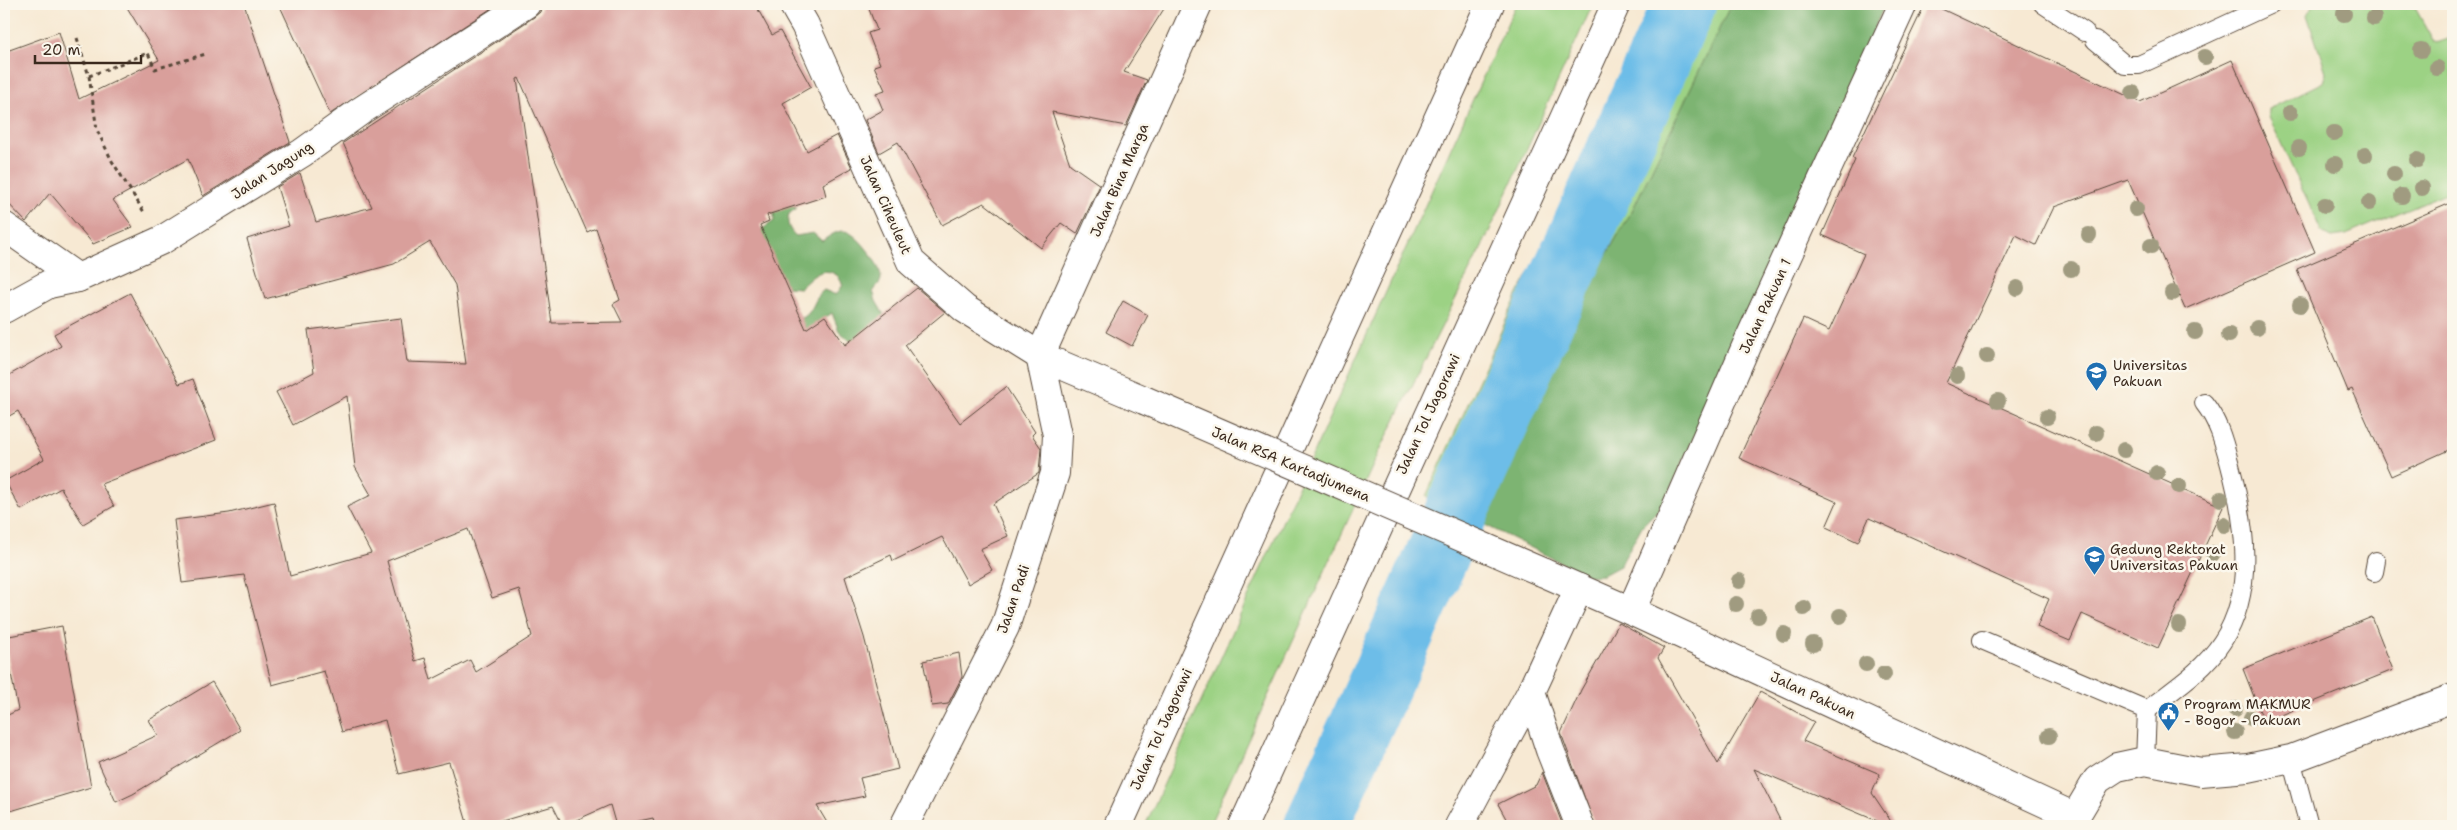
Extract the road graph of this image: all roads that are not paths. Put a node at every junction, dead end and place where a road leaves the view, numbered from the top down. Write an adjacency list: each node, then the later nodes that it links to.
1 (526, 4): 10 (main road, Jalan Jagung)
2 (793, 4): 12 (main road, Jalan Ciheuleut)
3 (1198, 4): 12 (main road, Jalan Bina Marga)
4 (1490, 4): 25 (main road, Jalan Tol Jagorawi)
5 (1616, 4): 26 (main road, Jalan Tol Jagorawi)
6 (1903, 4): 16 (main road, Jalan Pakuan 1)
7 (2042, 4): 8 (lane)
8 (2271, 4)
9 (4, 226): 10 (main road)
10 (78, 278): 11 (main road, Jalan Jagung)
11 (4, 309)
12 (1040, 356): 14 (main road, Jalan RSA Kartadjumena, bridge); 24 (main road, Jalan Padi)
13 (2204, 403): 20 (lane)
14 (1542, 572): 15 (main road, Jalan Pakuan)
15 (1579, 588): 16 (main road, Jalan Pakuan); 18 (main road)
16 (1632, 611): 23 (main road, Jalan Pakuan)
17 (1982, 640): 20 (lane)
18 (1532, 692): 27 (main road); 28 (main road)
19 (2453, 698): 21 (main road)
20 (2147, 710): 22 (lane)
21 (2291, 759): 22 (main road); 29 (lane)
22 (2145, 761): 23 (main road)
23 (2073, 822)
24 (904, 826)
25 (1118, 826)
26 (1243, 826)
27 (1458, 826)
28 (1580, 826)
29 (2310, 826)

